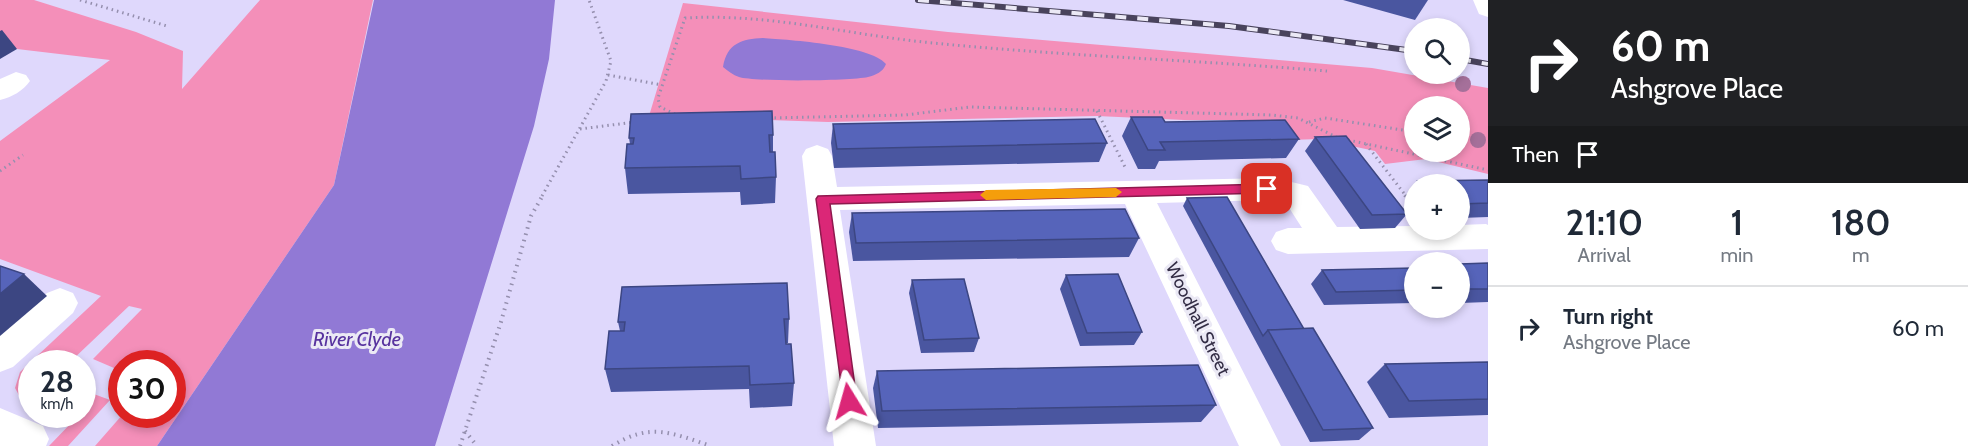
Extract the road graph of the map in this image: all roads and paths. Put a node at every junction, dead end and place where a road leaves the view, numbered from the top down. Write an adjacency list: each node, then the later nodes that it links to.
1 (80, 0): 5 (path)
2 (589, 0): 7 (path)
3 (1485, 0): 4 (street)
4 (1488, 9)
5 (167, 26)
6 (1327, 71): 8 (path)
7 (608, 75): 8 (path); 14 (path)
8 (662, 85): 10 (path)
9 (1097, 111): 11 (path); 13 (path); 21 (path)
10 (669, 117)
11 (761, 118)
12 (636, 121): 14 (path)
13 (1309, 122): 15 (path); 16 (path)
14 (579, 130): 29 (path)
15 (1404, 130)
16 (1366, 144): 19 (path); 22 (path)
17 (23, 155): 20 (path)
18 (817, 156): 23 (street)
19 (1488, 170)
20 (0, 171)
21 (1135, 192): 23 (street); 26 (street); 35 (street, Woodhall Street)
22 (1404, 194)
23 (822, 199): 34 (street)
24 (1486, 237): 26 (street)
25 (1288, 240): 26 (street)
26 (1328, 240)
27 (60, 303): 28 (street)
28 (0, 356)
29 (465, 430): 30 (path); 31 (path)
30 (460, 446)
31 (477, 446)
32 (612, 446): 33 (path)
33 (711, 446)
34 (855, 446)
35 (1260, 446)

